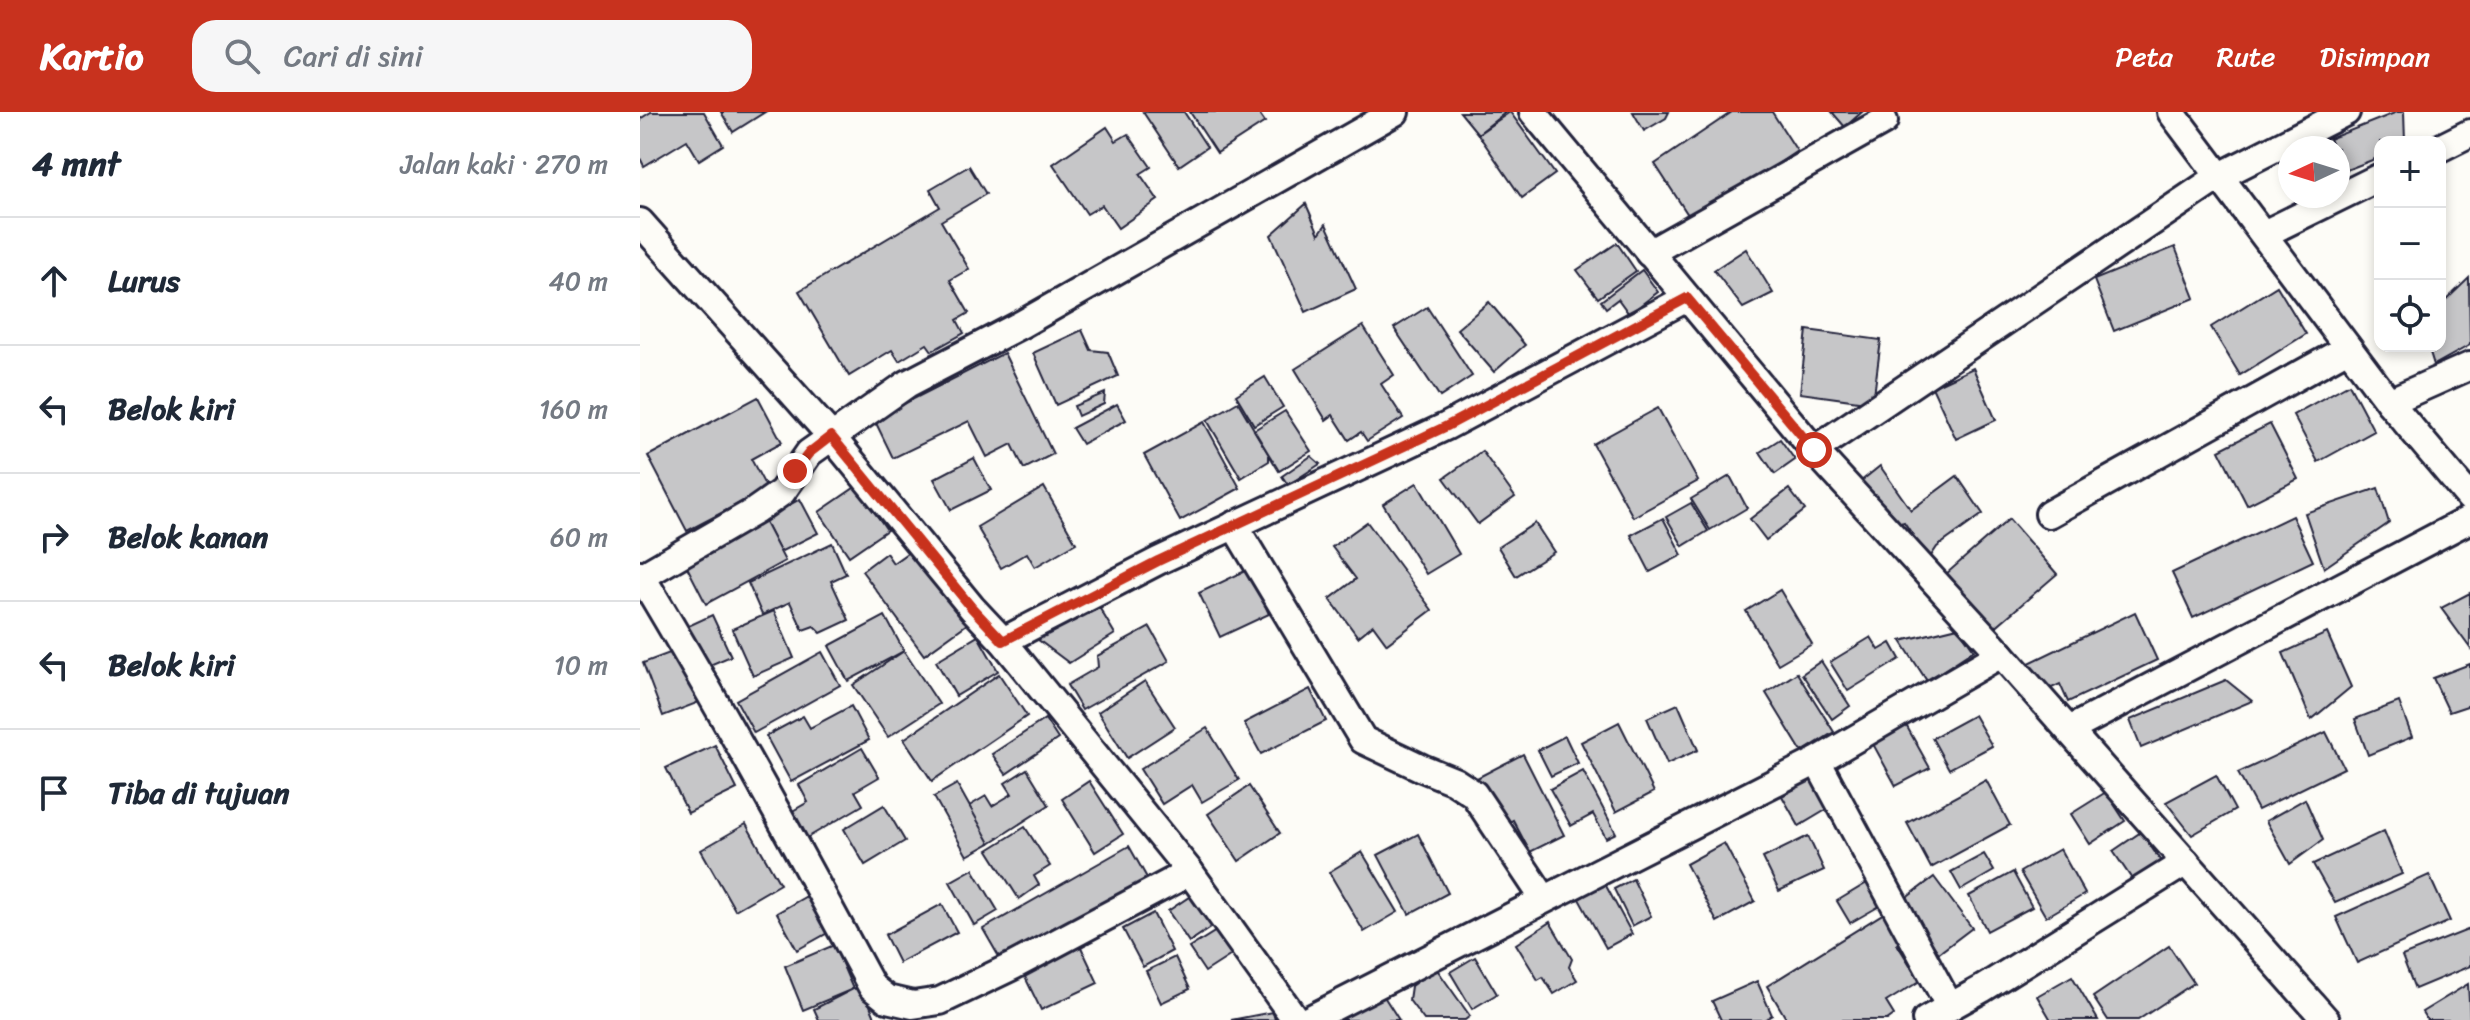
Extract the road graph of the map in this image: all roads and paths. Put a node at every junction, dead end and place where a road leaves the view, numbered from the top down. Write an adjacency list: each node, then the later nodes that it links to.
1 (1395, 112): 17 (street)
2 (2171, 112): 8 (street)
3 (2346, 112): 8 (street)
4 (1537, 113): 12 (street)
5 (1884, 121): 12 (street)
6 (2470, 133): 7 (street)
7 (2446, 145)
8 (2220, 176): 11 (street); 18 (street)
9 (2374, 180): 11 (street)
10 (640, 222): 17 (street)
11 (2264, 234): 14 (street)
12 (1649, 253): 13 (street)
13 (1687, 298): 18 (street); 22 (street)
14 (2348, 348): 16 (street); 20 (street)
15 (2470, 366): 16 (street)
16 (2389, 402): 19 (street)
17 (831, 436): 23 (street); 24 (street)
18 (1814, 450): 25 (street)
19 (2470, 498)
20 (2049, 514)
21 (2470, 519): 26 (street)
22 (1234, 525): 24 (street); 30 (street)
23 (641, 576): 29 (street)
24 (1003, 641): 29 (street)
25 (2001, 654): 26 (street); 27 (street)
26 (2069, 730): 28 (street)
27 (1817, 761): 30 (street); 31 (street)
28 (2186, 862): 31 (street); 35 (street)
29 (1190, 872): 32 (street)
30 (1544, 899): 33 (street)
31 (1950, 1007): 34 (street)
32 (1296, 1020)
33 (1308, 1020)
34 (1926, 1020)
35 (2326, 1020)

